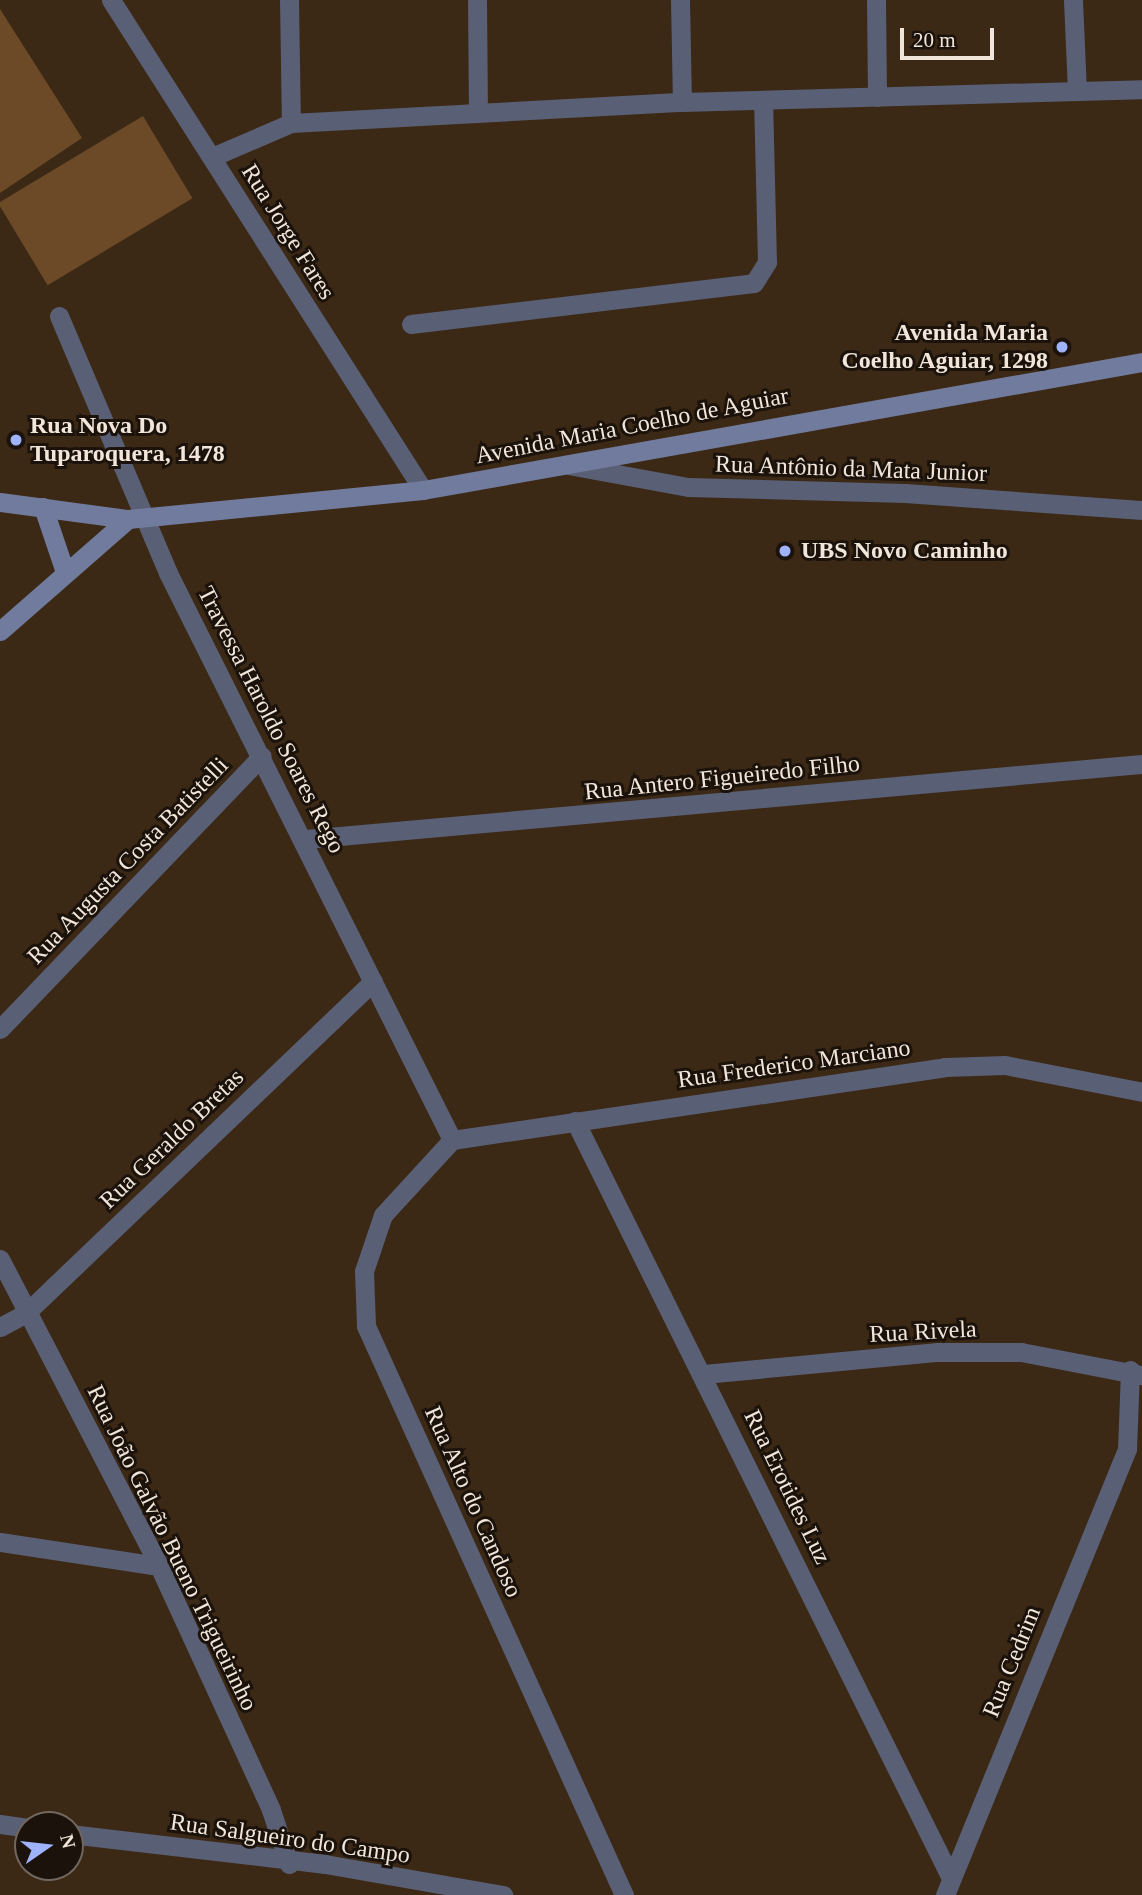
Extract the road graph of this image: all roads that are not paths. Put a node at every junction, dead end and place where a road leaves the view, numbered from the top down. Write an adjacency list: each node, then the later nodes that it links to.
1 (111, 0): 14 (street, Rua Jorge Fares)
2 (289, 0): 13 (street)
3 (477, 0): 12 (street)
4 (680, 0): 11 (street)
5 (876, 0): 9 (street)
6 (1073, 0): 8 (street)
7 (1142, 89): 8 (street)
8 (1077, 91): 9 (street)
9 (877, 97): 10 (street)
10 (763, 100): 11 (street); 16 (street)
11 (682, 102): 12 (street)
12 (478, 111): 13 (street)
13 (291, 123): 14 (street)
14 (212, 158): 19 (street, Rua Jorge Fares)
15 (59, 316): 24 (street, Travessa Haroldo Soares Rego)
16 (411, 324)
17 (1142, 362): 18 (main road, Avenida Maria Coelho de Aguiar)
18 (560, 464): 19 (main road, Avenida Maria Coelho de Aguiar); 22 (street, Rua Antônio da Mata Junior)
19 (423, 490): 24 (main road, Avenida Maria Coelho de Aguiar)
20 (0, 502): 21 (main road, Avenida Maria Coelho de Aguiar)
21 (43, 507): 23 (main road, Avenida Maria Coelho de Aguiar); 25 (main road)
22 (1142, 509)
23 (128, 519): 24 (main road, Avenida Maria Coelho de Aguiar); 25 (main road)
24 (148, 519): 27 (street, Travessa Haroldo Soares Rego)
25 (65, 572): 26 (main road)
26 (0, 631)
27 (262, 756): 29 (street, Travessa Haroldo Soares Rego); 31 (street, Rua Augusta Costa Batistelli)
28 (1142, 764): 29 (street, Rua Antero Figueiredo Filho)
29 (306, 839): 30 (street, Travessa Haroldo Soares Rego)
30 (373, 981): 34 (street, Travessa Haroldo Soares Rego); 36 (street, Rua Geraldo Bretas)
31 (0, 1029)
32 (1142, 1091): 33 (street, Rua Frederico Marciano)
33 (575, 1121): 34 (street, Rua Frederico Marciano); 39 (street, Rua Erotides Luz)
34 (452, 1140): 47 (street, Rua Alto do Candoso)
35 (0, 1259): 36 (street, Rua João Galvão Bueno Trigueirinho)
36 (26, 1313): 37 (street, Rua Geraldo Bretas); 42 (street, Rua João Galvão Bueno Trigueirinho)
37 (0, 1327)
38 (1136, 1373): 39 (street, Rua Rivela); 40 (street, Rua Cedrim)
39 (704, 1374): 45 (street, Rua Erotides Luz)
40 (1134, 1445): 45 (street, Rua Cedrim)
41 (0, 1542): 42 (street)
42 (159, 1566): 44 (street, Rua João Galvão Bueno Trigueirinho)
43 (84, 1836): 44 (street, Rua Salgueiro do Campo)
44 (289, 1864): 46 (street, Rua Salgueiro do Campo)
45 (950, 1876): 48 (street, Rua Cedrim)
46 (503, 1895)
47 (624, 1895)
48 (945, 1895)

